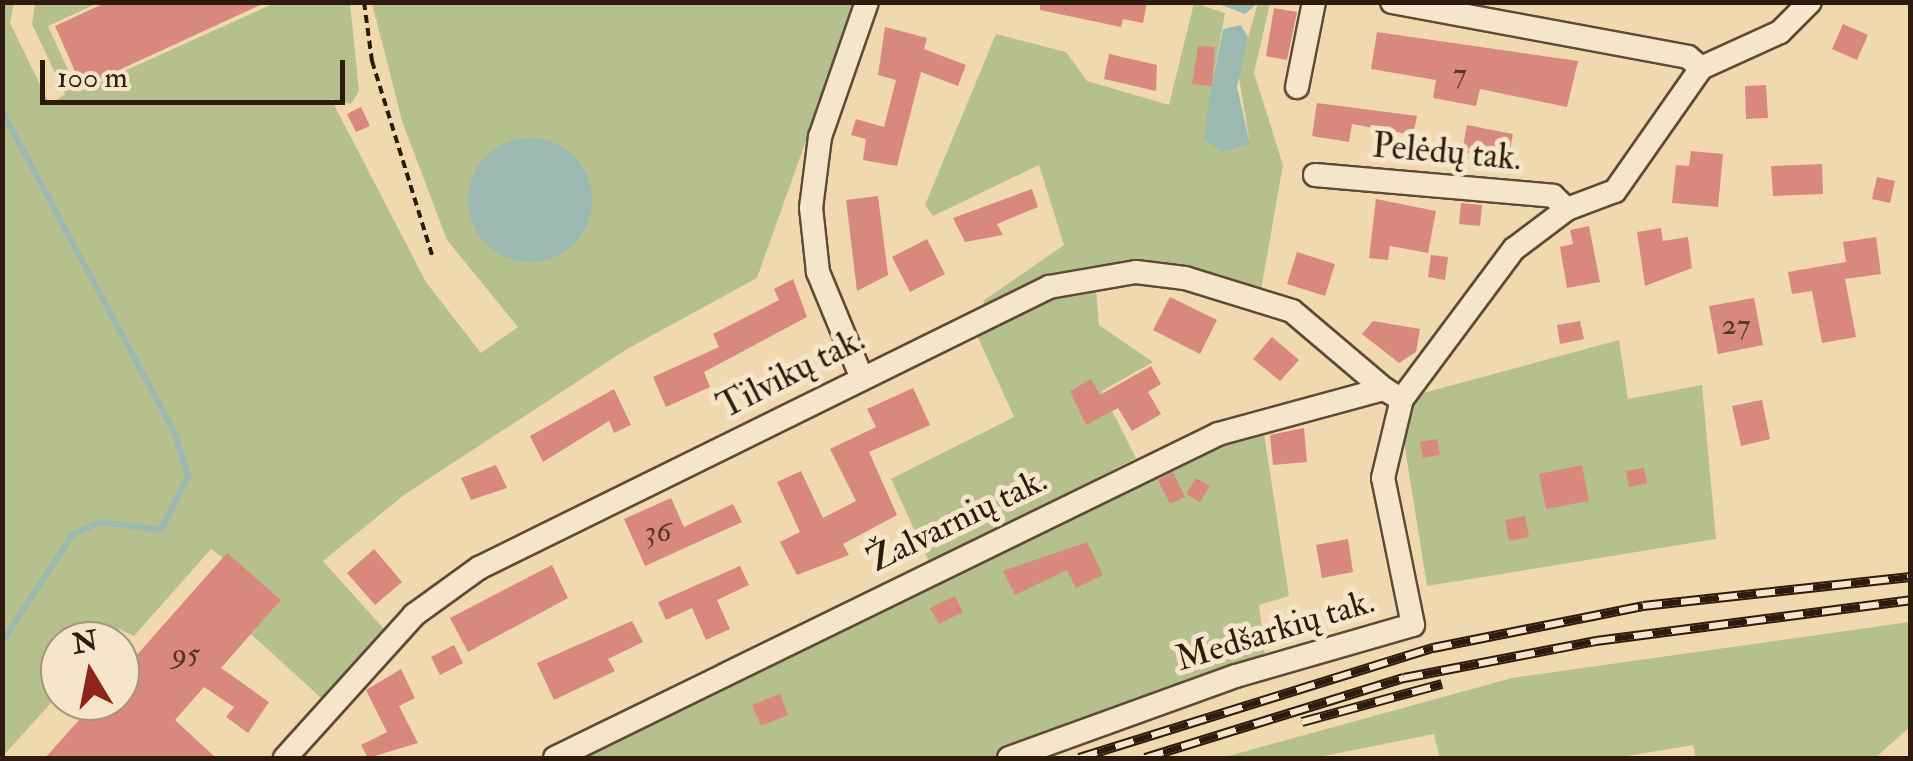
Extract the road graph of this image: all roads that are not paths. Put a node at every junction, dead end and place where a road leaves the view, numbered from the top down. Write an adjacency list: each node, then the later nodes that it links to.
1 (867, 2): 9 (street)
2 (1314, 2): 6 (street)
3 (1392, 2): 5 (street)
4 (1810, 2): 5 (street)
5 (1701, 68): 8 (street, Medšarkių tak.)
6 (1297, 87)
7 (1316, 175): 8 (street, Pelėdų tak.)
8 (1567, 209): 10 (street, Medšarkių tak.)
9 (861, 376): 10 (street, Tilvikų tak.); 11 (street, Tilvikų tak.)
10 (1393, 394): 12 (street, Žalvarnių tak.); 13 (street, Medšarkių tak.)
11 (288, 757)
12 (555, 758)
13 (1009, 758)

